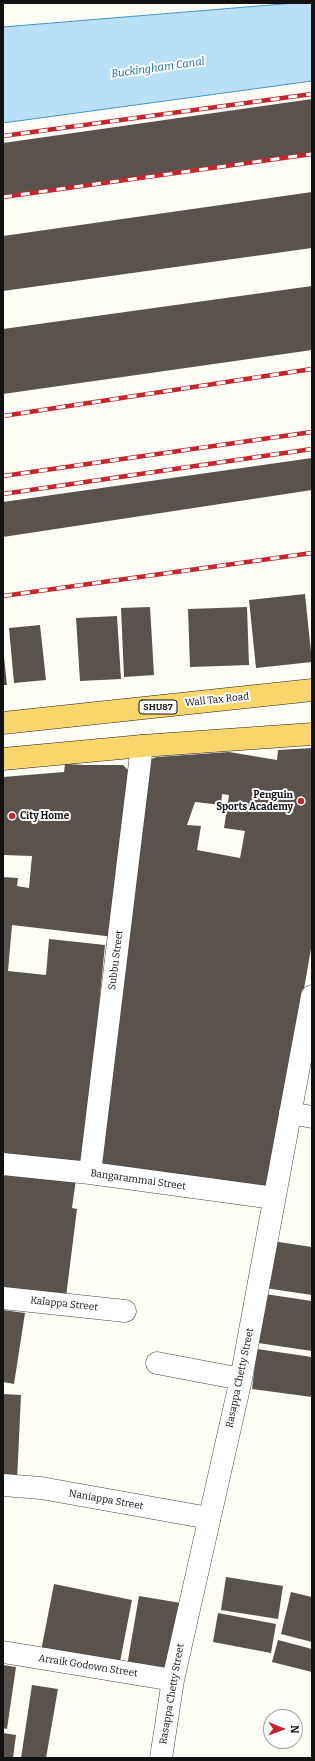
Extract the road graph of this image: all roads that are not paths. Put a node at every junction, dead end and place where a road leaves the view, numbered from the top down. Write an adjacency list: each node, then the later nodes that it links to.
1 (312, 690): 2 (main road, Wall Tax Road / SHU87)
2 (3, 723)
3 (312, 734): 4 (main road)
4 (142, 746): 5 (main road); 10 (street, Subbu Street)
5 (3, 759)
6 (312, 996): 7 (street, Rasappa Chetty Street)
7 (290, 1113): 8 (street); 11 (street, Rasappa Chetty Street)
8 (312, 1116)
9 (3, 1164): 10 (street, Bangarammai Street)
10 (90, 1173): 11 (street, Bangarammai Street)
11 (274, 1198): 15 (street, Rasappa Chetty Street)
12 (3, 1298): 13 (street, Kalappa Street)
13 (125, 1311)
14 (157, 1363): 15 (street)
15 (241, 1379): 17 (street, Rasappa Chetty Street)
16 (3, 1485): 17 (street, Naniappa Street)
17 (209, 1518): 19 (street, Rasappa Chetty Street)
18 (3, 1652): 19 (street, Arraik Godown Street)
19 (173, 1680): 20 (street, Rasappa Chetty Street)
20 (161, 1758)

